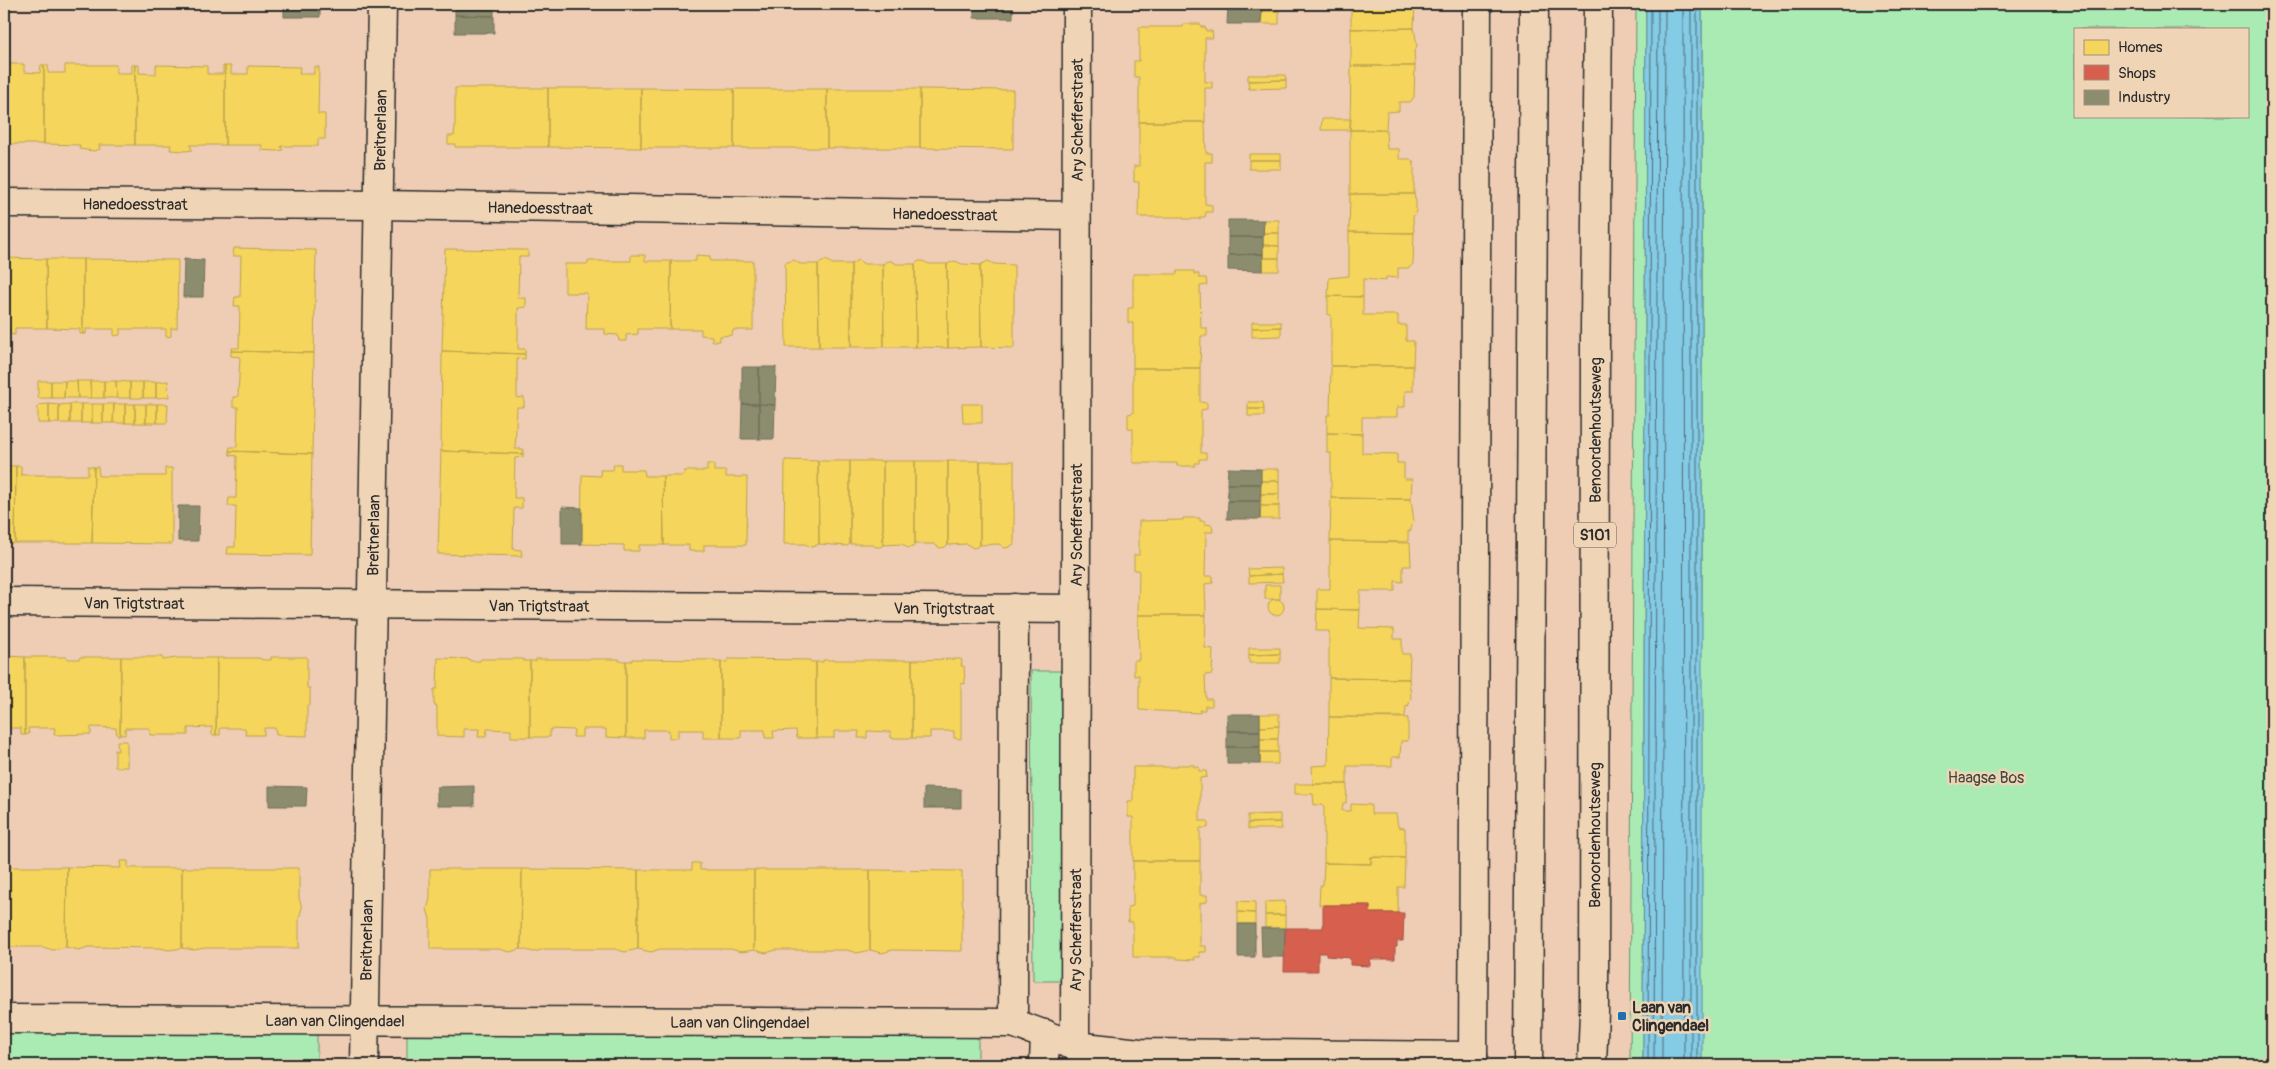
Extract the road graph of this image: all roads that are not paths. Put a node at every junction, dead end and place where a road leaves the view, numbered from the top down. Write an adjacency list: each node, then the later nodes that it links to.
1 (382, 4): 7 (street, Breitnerlaan)
2 (1077, 4): 8 (street, Ary Schefferstraat)
3 (1478, 4): 18 (street)
4 (1534, 4): 21 (street)
5 (1598, 4): 22 (street, Benoordenhoutseweg / S101)
6 (4, 203): 7 (street, Hanedoesstraat)
7 (379, 205): 8 (street, Hanedoesstraat); 10 (street, Breitnerlaan)
8 (1076, 216): 12 (street, Ary Schefferstraat)
9 (4, 602): 10 (street, Van Trigtstraat)
10 (372, 603): 11 (street, Van Trigtstraat); 14 (street, Breitnerlaan)
11 (1014, 608): 12 (street, Van Trigtstraat); 15 (street)
12 (1075, 609): 17 (street, Ary Schefferstraat)
13 (4, 1019): 14 (street, Laan van Clingendael)
14 (365, 1020): 15 (street, Laan van Clingendael); 19 (street, Breitnerlaan)
15 (1013, 1023): 16 (street, Laan van Clingendael)
16 (1045, 1034): 17 (street, Laan van Clingendael); 20 (street)
17 (1075, 1046): 18 (street, Laan van Clingendael)
18 (1473, 1060)
19 (364, 1065)
20 (1044, 1065)
21 (1528, 1065)
22 (1592, 1065)

